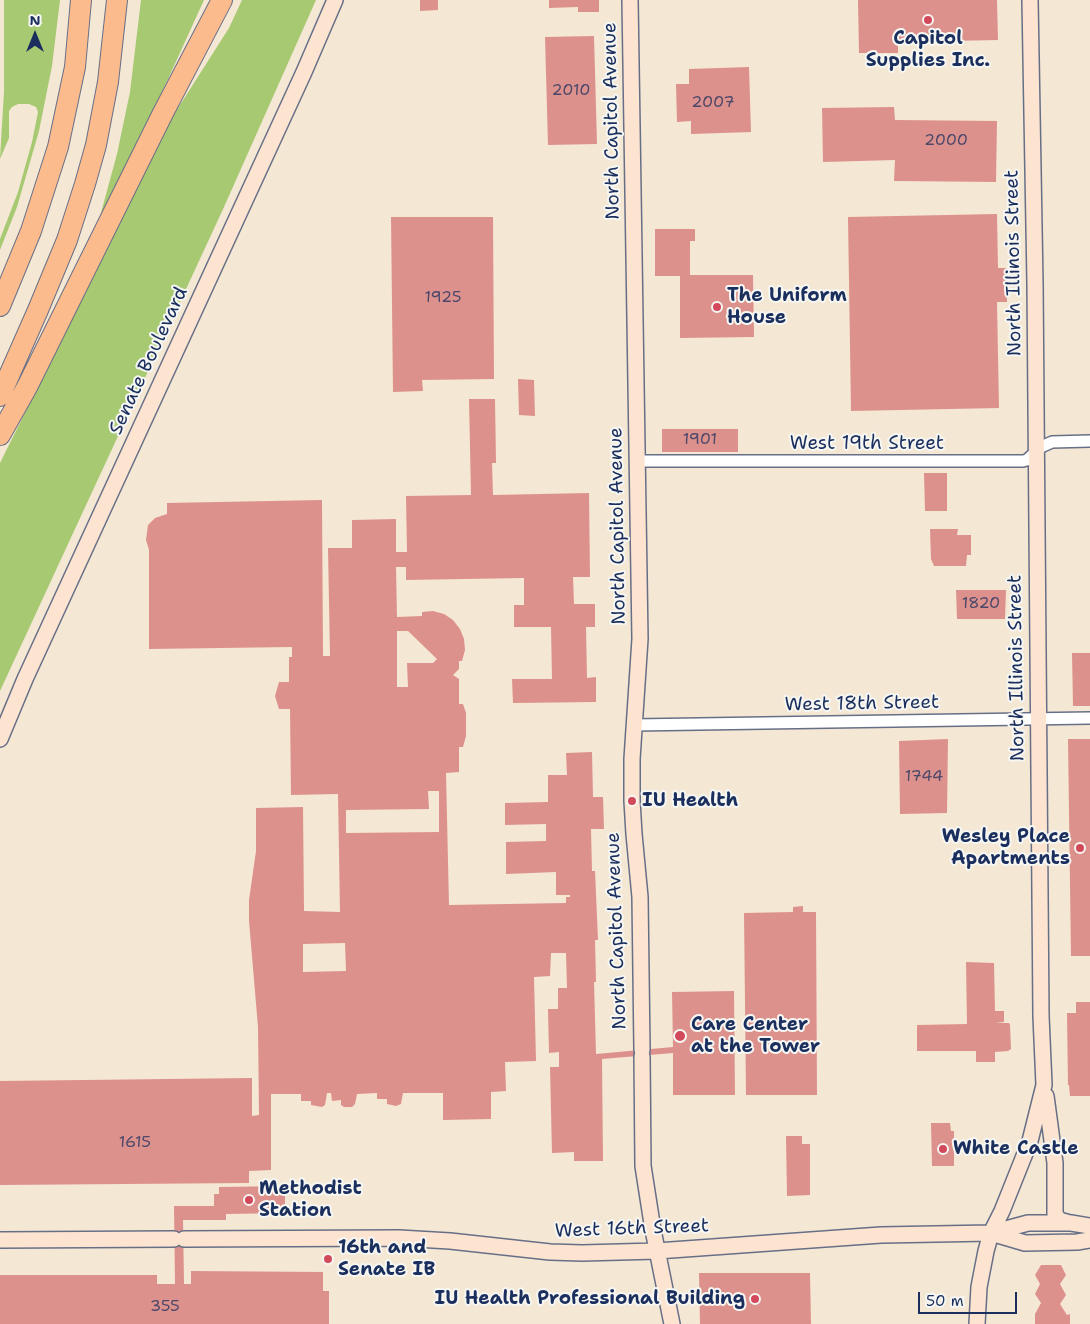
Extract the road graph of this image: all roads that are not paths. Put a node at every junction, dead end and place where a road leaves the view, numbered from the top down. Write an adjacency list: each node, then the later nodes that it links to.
1 (82, 0): 7 (highway)
2 (117, 0): 8 (highway)
3 (222, 0): 9 (highway)
4 (335, 0): 16 (main road, Senate Boulevard)
5 (630, 0): 12 (main road, North Capitol Avenue)
6 (1030, 0): 11 (main road, North Illinois Street)
7 (0, 306)
8 (0, 396)
9 (0, 434)
10 (1090, 441): 11 (street, West 19th Street)
11 (1036, 452): 12 (street, West 19th Street); 14 (main road, North Illinois Street)
12 (637, 461): 15 (main road, North Capitol Avenue)
13 (1090, 718): 14 (street, West 18th Street)
14 (1038, 719): 15 (street, West 18th Street); 17 (main road, North Illinois Street)
15 (634, 725): 23 (main road, North Capitol Avenue)
16 (0, 739)
17 (1044, 1084): 18 (main road); 20 (main road, North Illinois Street)
18 (1071, 1223): 19 (main road, West 16th Street); 20 (main road, West 16th Street)
19 (1090, 1226)
20 (991, 1233): 22 (main road, West 16th Street); 23 (main road, West 16th Street); 25 (main road, North Illinois Street)
21 (0, 1240): 23 (main road, West 16th Street)
22 (1090, 1240)
23 (657, 1251): 24 (main road, North Capitol Avenue)
24 (672, 1324)
25 (977, 1324)

